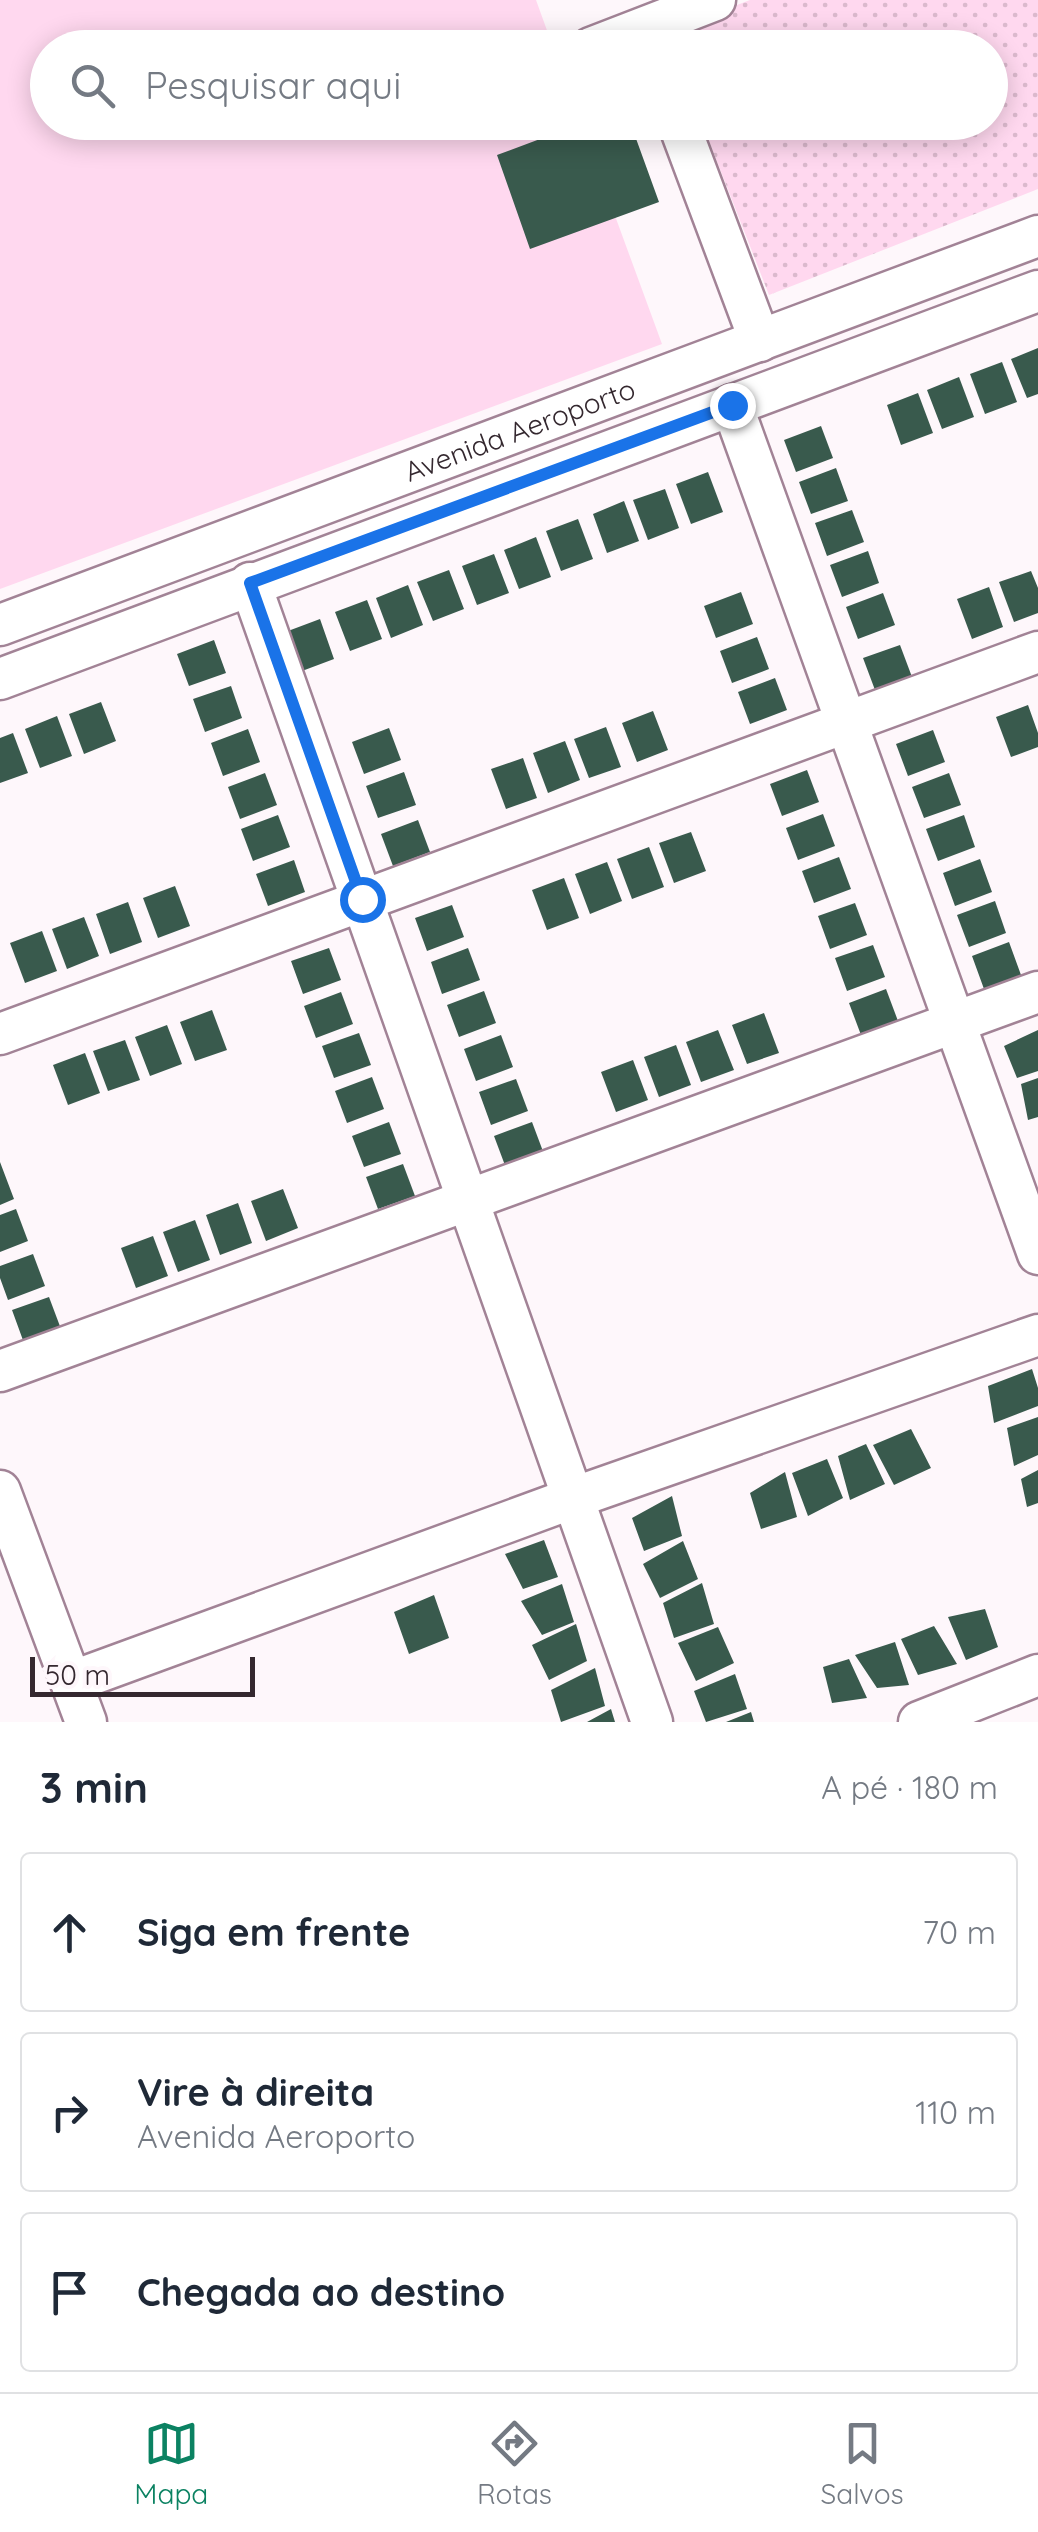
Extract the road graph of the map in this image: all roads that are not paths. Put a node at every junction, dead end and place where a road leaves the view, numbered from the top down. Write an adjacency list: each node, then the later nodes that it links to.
1 (715, 0): 2 (street)
2 (661, 30)
3 (685, 140): 6 (street)
4 (1038, 236): 6 (street, Avenida Aeroporto)
5 (1038, 291): 7 (street, Avenida Aeroporto)
6 (760, 341): 9 (street, Avenida Aeroporto)
7 (732, 405): 8 (street, Avenida Aeroporto); 12 (street)
8 (250, 583): 11 (street, Avenida Aeroporto); 13 (street)
9 (0, 626)
10 (1038, 652): 12 (street)
11 (0, 680)
12 (846, 723): 13 (street); 15 (street)
13 (362, 899): 16 (street); 17 (street)
14 (1038, 992): 15 (street)
15 (954, 1021): 17 (street); 18 (street)
16 (0, 1034)
17 (468, 1201): 20 (street); 22 (street)
18 (1038, 1254)
19 (1038, 1335): 22 (street)
20 (0, 1372)
21 (0, 1492): 24 (street)
22 (573, 1498): 24 (street); 26 (street)
23 (1038, 1675): 27 (street)
24 (71, 1682): 25 (street)
25 (86, 1722)
26 (652, 1722)
27 (919, 1722)

